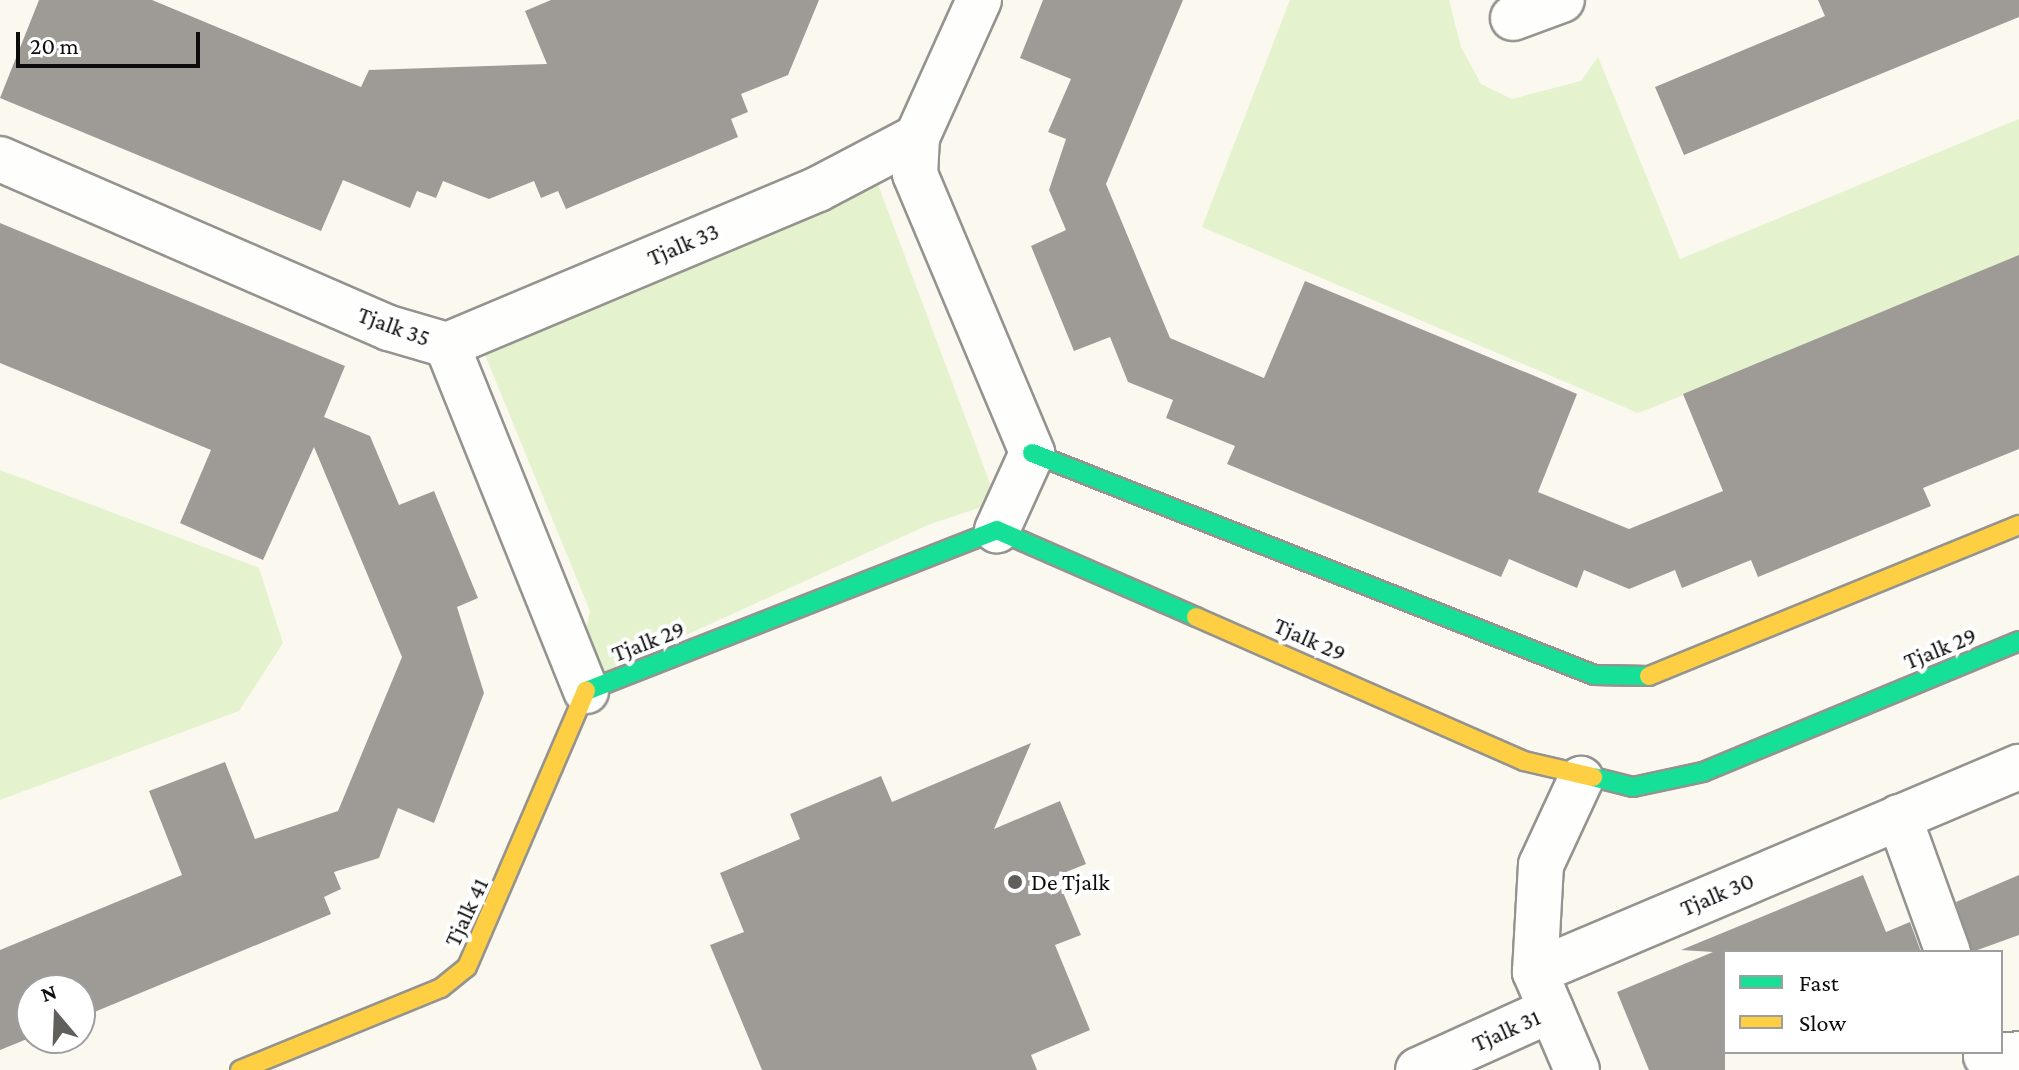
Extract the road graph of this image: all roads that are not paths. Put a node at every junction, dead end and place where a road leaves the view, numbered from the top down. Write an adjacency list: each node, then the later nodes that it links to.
1 (979, 0): 4 (street)
2 (1562, 0): 3 (street)
3 (1513, 18)
4 (917, 137): 6 (street, Tjalk 33); 7 (street)
5 (0, 159): 6 (street, Tjalk 35)
6 (447, 345): 11 (street, Tjalk 35)
7 (1032, 453): 8 (street); 9 (street)
8 (2019, 525)
9 (997, 530): 11 (street, Tjalk 29); 13 (street, Tjalk 29)
10 (2019, 641): 13 (street, Tjalk 29)
11 (586, 691): 17 (street, Tjalk 41)
12 (2019, 767): 14 (street, Tjalk 30)
13 (1581, 779): 16 (street)
14 (1899, 817): 15 (street); 16 (street, Tjalk 30)
15 (1947, 950)
16 (1543, 991): 18 (street, Tjalk 31); 19 (street)
17 (248, 1069)
18 (1418, 1070)
19 (1577, 1070)

